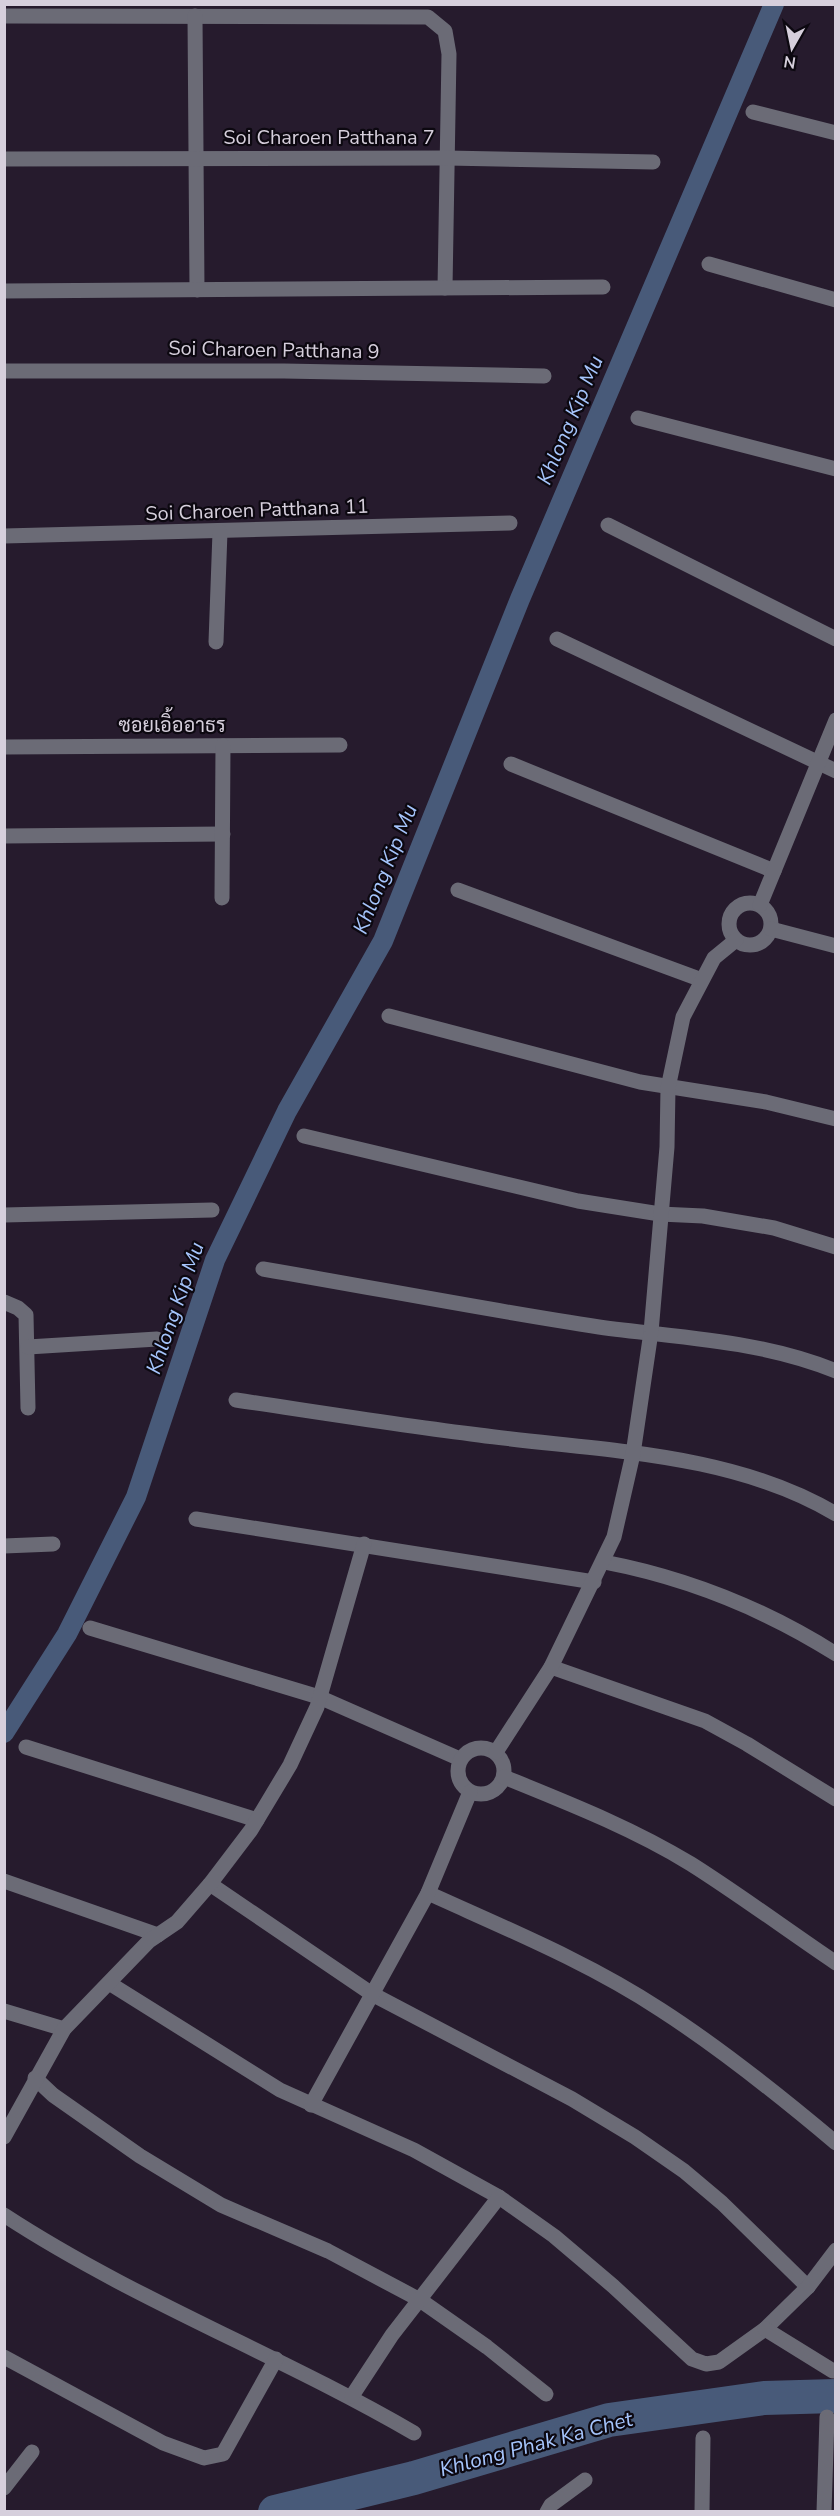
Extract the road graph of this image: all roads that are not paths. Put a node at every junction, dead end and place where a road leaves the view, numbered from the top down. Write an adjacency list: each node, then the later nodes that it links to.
1 (4, 16): 2 (street)
2 (195, 16): 5 (street); 7 (street)
3 (753, 112): 4 (street)
4 (836, 133)
5 (447, 158): 7 (street, Soi Charoen Patthana 7); 8 (street, Soi Charoen Patthana 7); 11 (street)
6 (4, 159): 7 (street, Soi Charoen Patthana 7)
7 (196, 159): 12 (street)
8 (653, 162)
9 (709, 264): 14 (street)
10 (603, 287): 11 (street)
11 (445, 288): 12 (street)
12 (197, 290): 13 (street)
13 (4, 291)
14 (836, 300)
15 (4, 371): 16 (street, Soi Charoen Patthana 9)
16 (544, 376)
17 (639, 418): 18 (street)
18 (836, 470)
19 (510, 523): 21 (street, Soi Charoen Patthana 11)
20 (608, 525): 24 (street)
21 (220, 532): 22 (street, Soi Charoen Patthana 11); 25 (street)
22 (4, 536)
23 (557, 639): 30 (street)
24 (836, 639)
25 (216, 642)
26 (836, 720): 30 (street)
27 (340, 745): 28 (street, ซอยเอิ้ออาธร)
28 (223, 746): 29 (street, ซอยเอิ้ออาธร); 33 (street)
29 (4, 747)
30 (819, 762): 32 (street); 35 (street)
31 (511, 764): 35 (street)
32 (836, 771)
33 (223, 834): 34 (street); 37 (street)
34 (4, 836)
35 (774, 871): 38 (street)
36 (458, 890): 42 (street)
37 (222, 898)
38 (760, 905): 39 (street); 40 (street)
39 (771, 929): 40 (street); 41 (street)
40 (736, 940): 42 (street)
41 (836, 946)
42 (702, 980): 44 (street)
43 (389, 1016): 44 (street)
44 (668, 1088): 45 (street); 48 (street)
45 (836, 1119)
46 (304, 1136): 48 (street)
47 (212, 1210): 49 (street)
48 (660, 1214): 50 (street); 53 (street)
49 (4, 1215)
50 (836, 1247)
51 (263, 1269): 53 (street)
52 (4, 1302): 55 (street)
53 (651, 1332): 56 (street); 59 (street)
54 (157, 1339): 55 (street)
55 (28, 1347): 58 (street)
56 (836, 1371)
57 (236, 1400): 59 (street)
58 (28, 1408)
59 (633, 1454): 60 (street); 65 (street)
60 (836, 1514)
61 (196, 1519): 63 (street)
62 (53, 1544): 64 (street)
63 (364, 1544): 66 (street); 70 (street)
64 (4, 1546)
65 (604, 1562): 66 (street); 68 (street)
66 (594, 1582): 69 (street)
67 (90, 1628): 70 (street)
68 (836, 1654)
69 (551, 1667): 72 (street); 76 (street)
70 (319, 1697): 73 (street); 77 (street)
71 (26, 1747): 77 (street)
72 (496, 1752): 73 (street); 74 (street)
73 (460, 1759): 75 (street)
74 (504, 1778): 75 (street); 82 (street)
75 (470, 1792): 80 (street)
76 (836, 1799)
77 (257, 1820): 79 (street)
78 (4, 1881): 81 (street)
79 (210, 1884): 81 (street); 84 (street)
80 (428, 1893): 84 (street); 90 (street)
81 (158, 1935): 83 (street)
82 (836, 1963)
83 (109, 1983): 86 (street); 88 (street)
84 (372, 1995): 88 (street); 94 (street)
85 (4, 2011): 86 (street)
86 (64, 2029): 87 (street)
87 (35, 2078): 89 (street); 95 (street)
88 (311, 2105): 91 (street)
89 (4, 2137)
90 (836, 2143)
91 (499, 2197): 95 (street); 96 (street)
92 (4, 2216): 98 (street)
93 (836, 2250): 94 (street)
94 (808, 2287): 96 (street)
95 (420, 2301): 100 (street); 101 (street)
96 (765, 2329): 99 (street)
97 (4, 2357): 98 (street)
98 (276, 2359): 101 (street)
99 (833, 2371)
100 (546, 2394)
101 (352, 2396): 103 (street)
102 (827, 2417): 108 (street)
103 (414, 2433)
104 (703, 2438): 110 (street)
105 (32, 2452): 107 (street)
106 (585, 2480): 109 (street)
107 (4, 2488)
108 (828, 2501)
109 (547, 2511)
110 (702, 2511)

